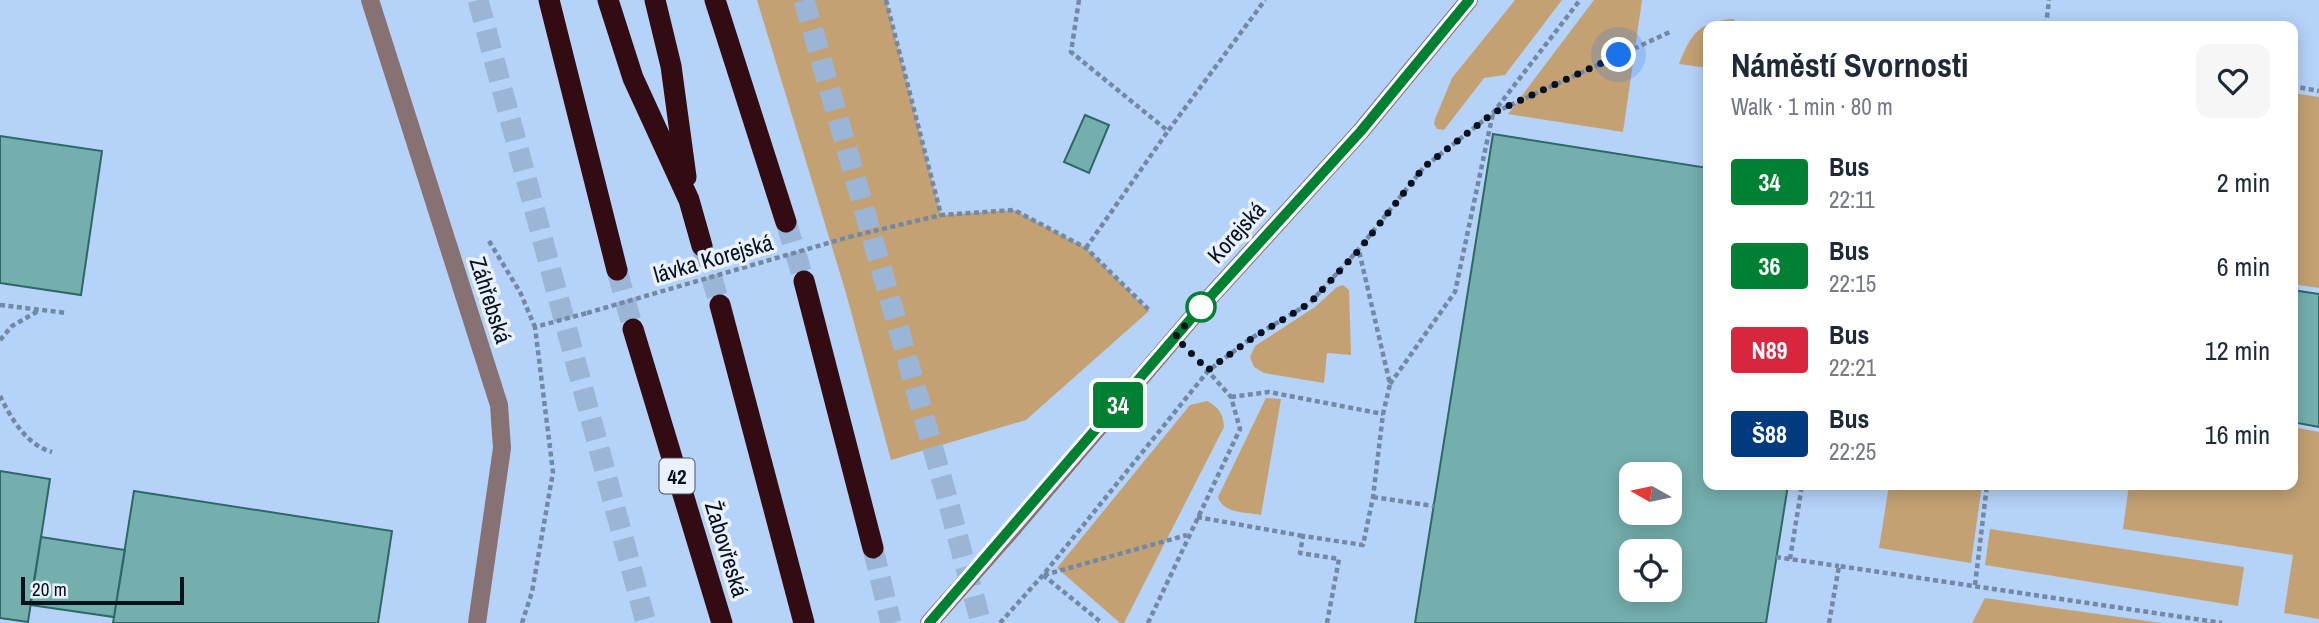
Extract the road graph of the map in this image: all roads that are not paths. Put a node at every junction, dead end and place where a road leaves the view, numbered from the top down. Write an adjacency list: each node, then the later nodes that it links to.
1 (370, 0): 15 (street, Záhřebská)
2 (549, 0): 10 (highway)
3 (608, 0): 7 (highway)
4 (655, 0): 7 (highway)
5 (715, 0): 8 (highway)
6 (1469, 0): 18 (street, Korejská, bridge)
7 (689, 200): 9 (highway)
8 (786, 222)
9 (702, 246)
10 (617, 270)
11 (804, 281): 14 (highway)
12 (720, 305): 17 (highway)
13 (633, 330): 16 (highway, Žabovřeská / 42)
14 (873, 548)
15 (477, 623)
16 (722, 623)
17 (804, 623)
18 (929, 623)

